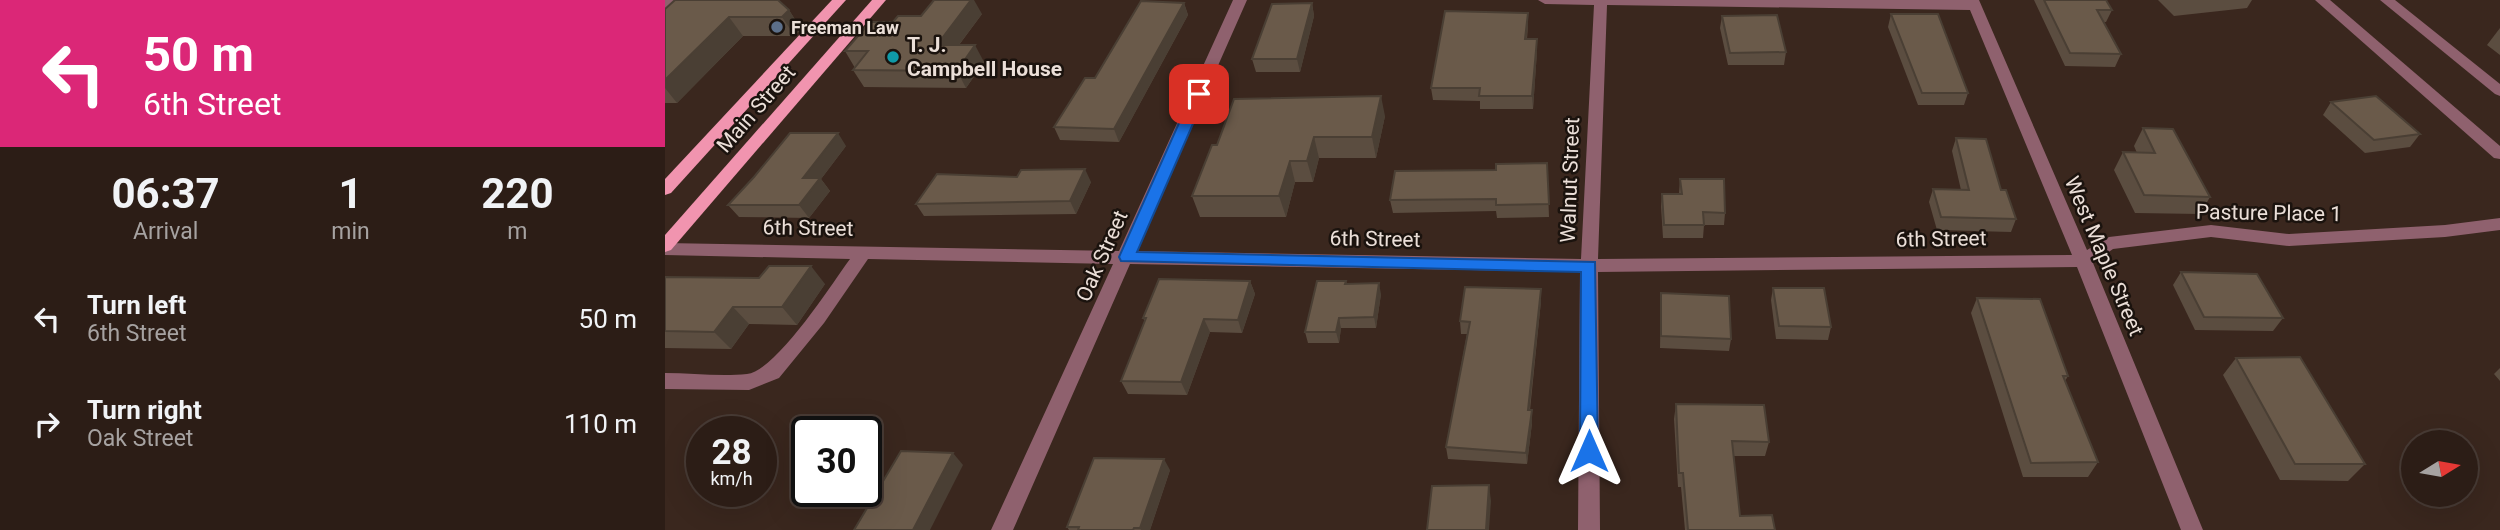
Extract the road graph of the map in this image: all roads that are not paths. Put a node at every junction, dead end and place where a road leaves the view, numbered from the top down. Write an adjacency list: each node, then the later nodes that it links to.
1 (670, 0): 10 (street)
2 (839, 0): 13 (main road, Main Street)
3 (879, 0): 15 (main road, Main Street)
4 (1240, 0): 17 (street, Oak Street)
5 (1545, 0): 6 (street)
6 (1601, 0): 9 (street); 19 (street, Walnut Street)
7 (2322, 0): 12 (street)
8 (2386, 0): 11 (street)
9 (1973, 3): 18 (street, West Maple Street)
10 (665, 5)
11 (2500, 91)
12 (2500, 153)
13 (665, 189)
14 (2500, 223): 18 (street, Pasture Place 1)
15 (665, 247): 16 (street, 6th Street)
16 (864, 252): 17 (street, 6th Street); 20 (street)
17 (1127, 257): 19 (street, 6th Street); 21 (street, Oak Street)
18 (2083, 261): 19 (street, 6th Street); 23 (street, West Maple Street)
19 (1589, 266): 22 (street, Walnut Street)
20 (665, 380)
21 (1002, 530)
22 (1589, 530)
23 (2192, 530)

